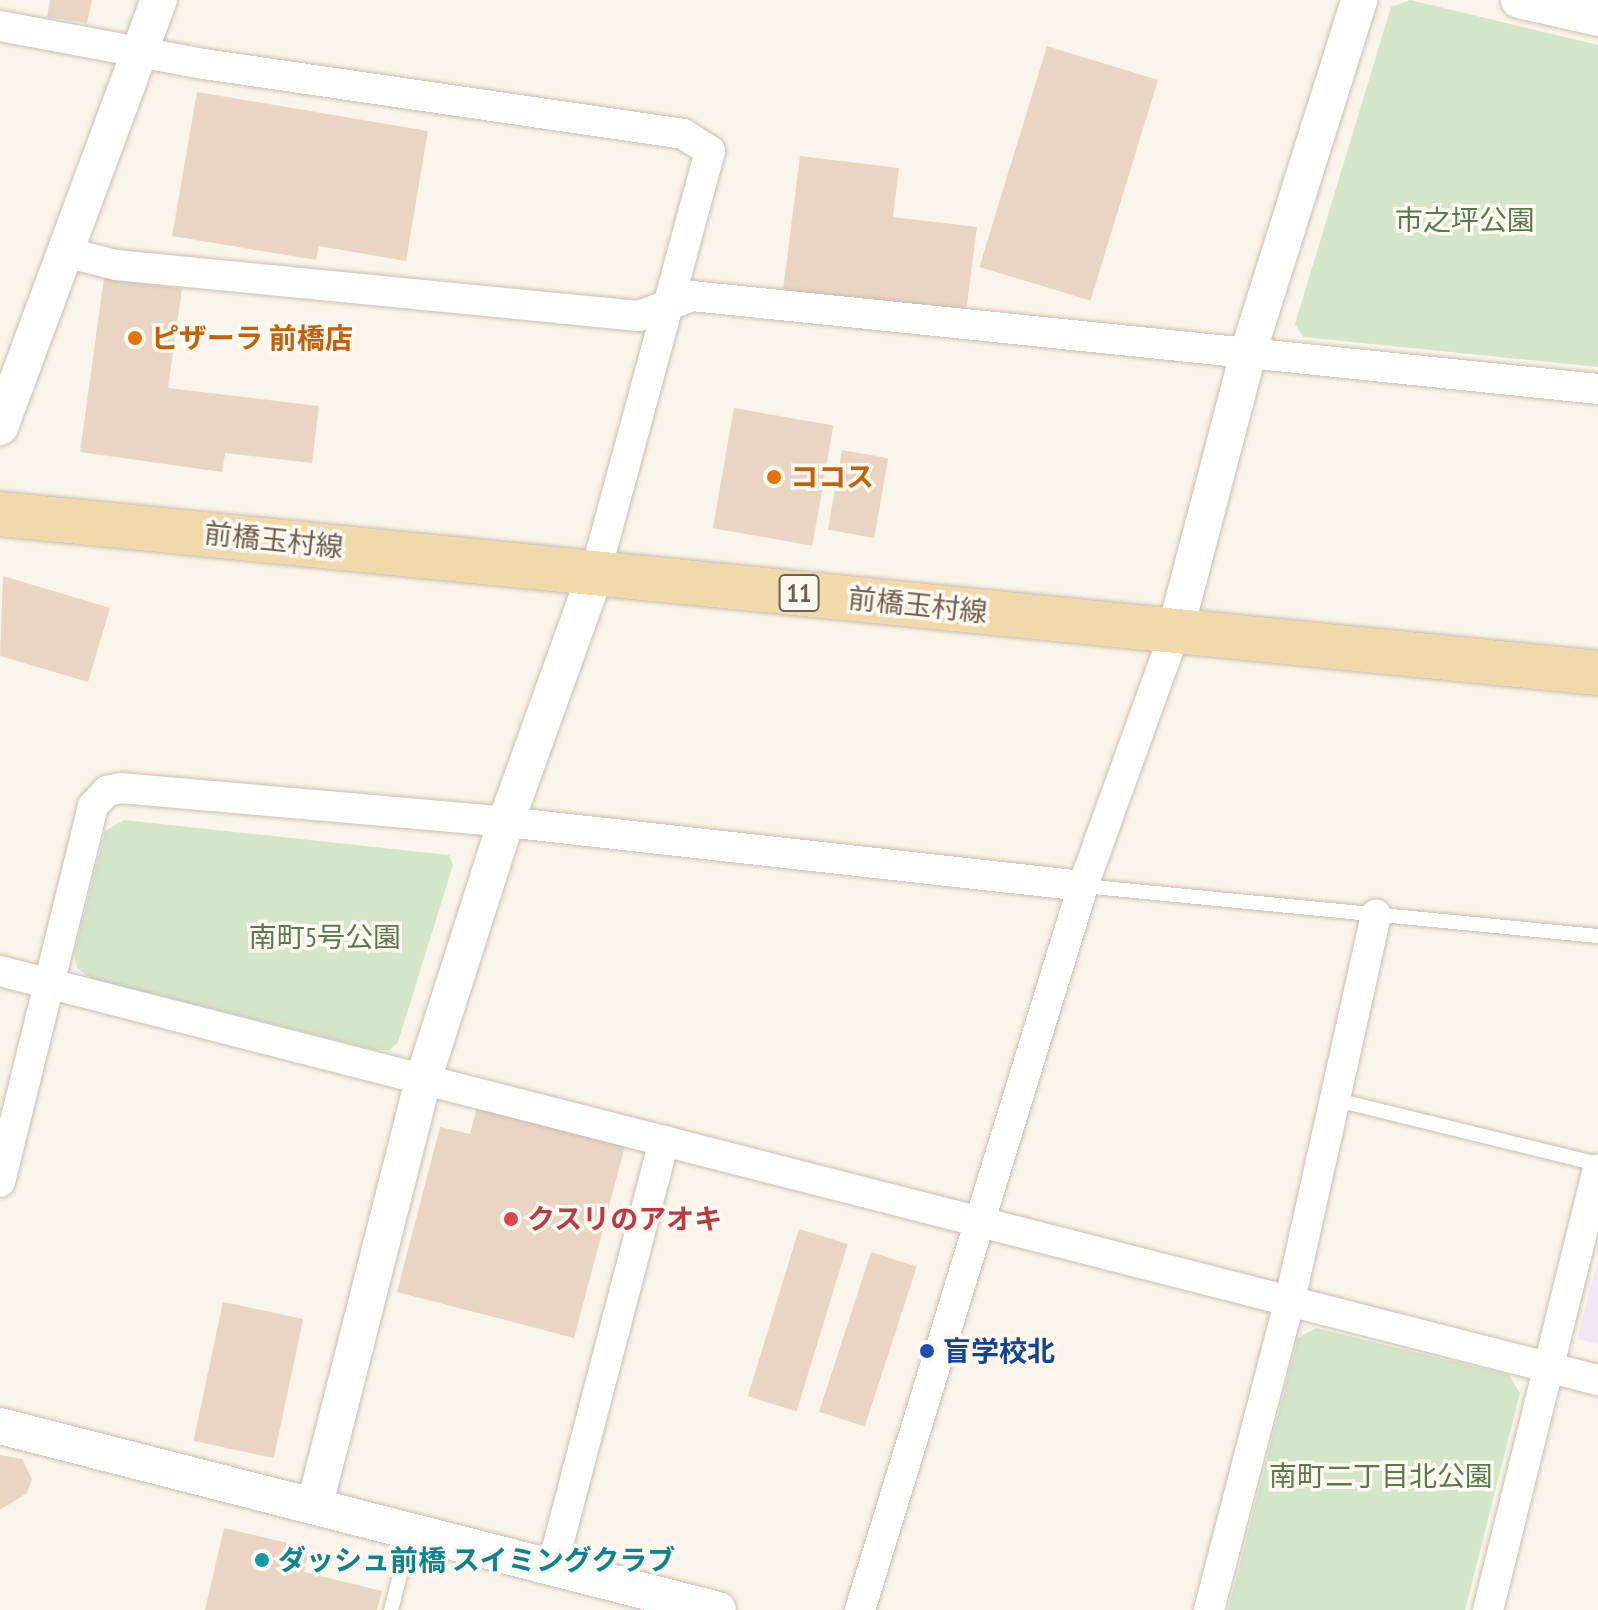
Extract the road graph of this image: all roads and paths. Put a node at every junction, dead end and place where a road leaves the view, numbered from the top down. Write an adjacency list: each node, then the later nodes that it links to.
1 (159, 0): 6 (street)
2 (1359, 0): 9 (street)
3 (1519, 0): 4 (street)
4 (1598, 18)
5 (0, 26): 6 (street)
6 (139, 52): 7 (street); 8 (street)
7 (64, 252): 8 (street); 11 (street)
8 (666, 306): 9 (street); 13 (street)
9 (1248, 353): 10 (street); 14 (street)
10 (1598, 389)
11 (0, 427)
12 (0, 514): 13 (main road, 前橋玉村線 / 11)
13 (596, 572): 14 (main road, 前橋玉村線 / 11); 16 (street)
14 (1175, 632): 15 (main road, 前橋玉村線 / 11); 17 (street)
15 (1598, 673)
16 (506, 822): 17 (street); 21 (street); 22 (street)
17 (1083, 886): 18 (lane); 27 (street)
18 (1376, 914): 19 (lane); 23 (street)
19 (1598, 936)
20 (0, 971): 21 (street)
21 (49, 984): 22 (street); 26 (street)
22 (424, 1077): 24 (street); 32 (street)
23 (1337, 1100): 25 (lane); 28 (street)
24 (664, 1140): 27 (street); 34 (street)
25 (1598, 1167): 29 (street)
26 (0, 1182)
27 (977, 1223): 28 (street); 37 (street)
28 (1290, 1300): 29 (street); 38 (street)
29 (1548, 1367): 30 (street); 39 (street)
30 (1598, 1380)
31 (0, 1426): 32 (street)
32 (315, 1504): 33 (street)
33 (411, 1531): 34 (street); 35 (lane)
34 (552, 1568): 36 (street)
35 (391, 1610)
36 (715, 1610)
37 (860, 1610)
38 (1209, 1610)
39 (1488, 1610)

